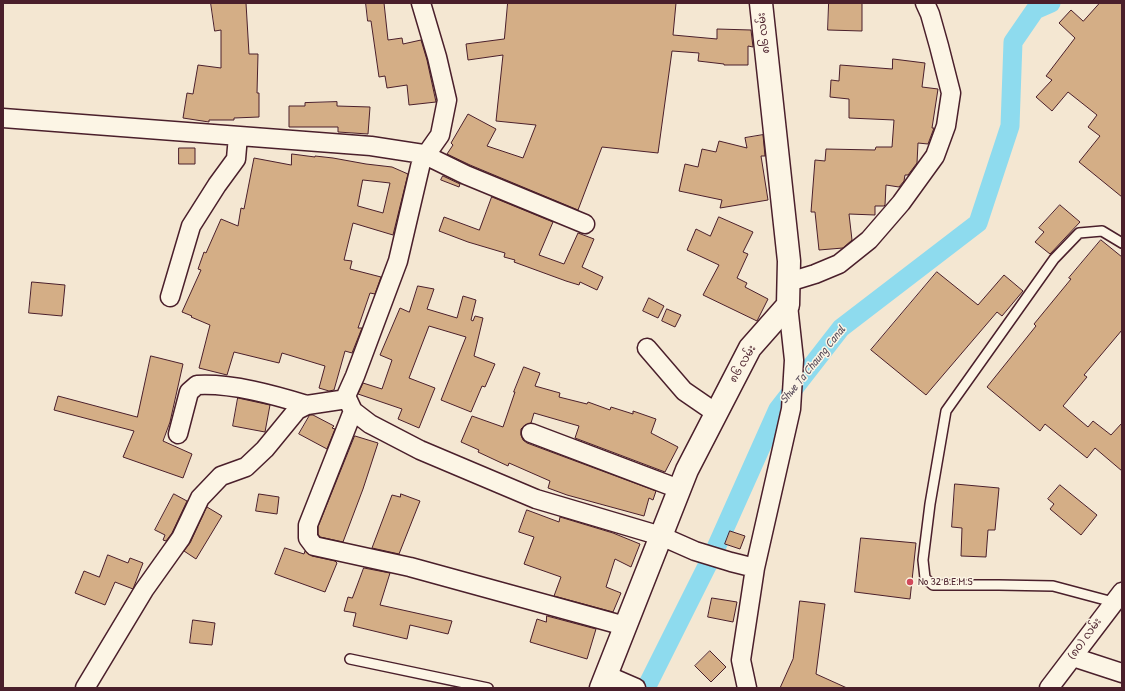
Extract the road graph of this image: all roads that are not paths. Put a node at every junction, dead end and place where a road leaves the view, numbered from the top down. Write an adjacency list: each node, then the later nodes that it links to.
1 (421, 3): 6 (street)
2 (761, 3): 9 (street, ၈၆ လမ်း)
3 (924, 3): 9 (street)
4 (3, 118): 5 (street)
5 (238, 136): 6 (street); 10 (street)
6 (423, 154): 7 (street); 14 (street)
7 (585, 224)
8 (1122, 243): 21 (lane)
9 (789, 282): 11 (street, ၈၆ လမ်း)
10 (170, 297)
11 (788, 306): 15 (street, ၈၆ လမ်း); 20 (street)
12 (647, 348): 15 (street)
13 (308, 405): 14 (street); 17 (street); 27 (street)
14 (350, 405): 19 (street); 22 (street)
15 (716, 413): 18 (street, ၈၆ လမ်း)
16 (531, 433): 18 (street)
17 (178, 434)
18 (679, 489): 19 (street, ၈၆ လမ်း)
19 (661, 536): 20 (street); 22 (street, ၈၆ လမ်း)
20 (755, 568): 29 (street)
21 (1117, 597): 23 (street, (၈၀) လမ်း)
22 (625, 626): 26 (street, ၈၆ လမ်း)
23 (1073, 657): 25 (street); 30 (street, (၈၀) လမ်း)
24 (350, 659): 28 (lane)
25 (1122, 674)
26 (616, 683)
27 (85, 688)
28 (488, 688)
29 (747, 688)
30 (1049, 688)

